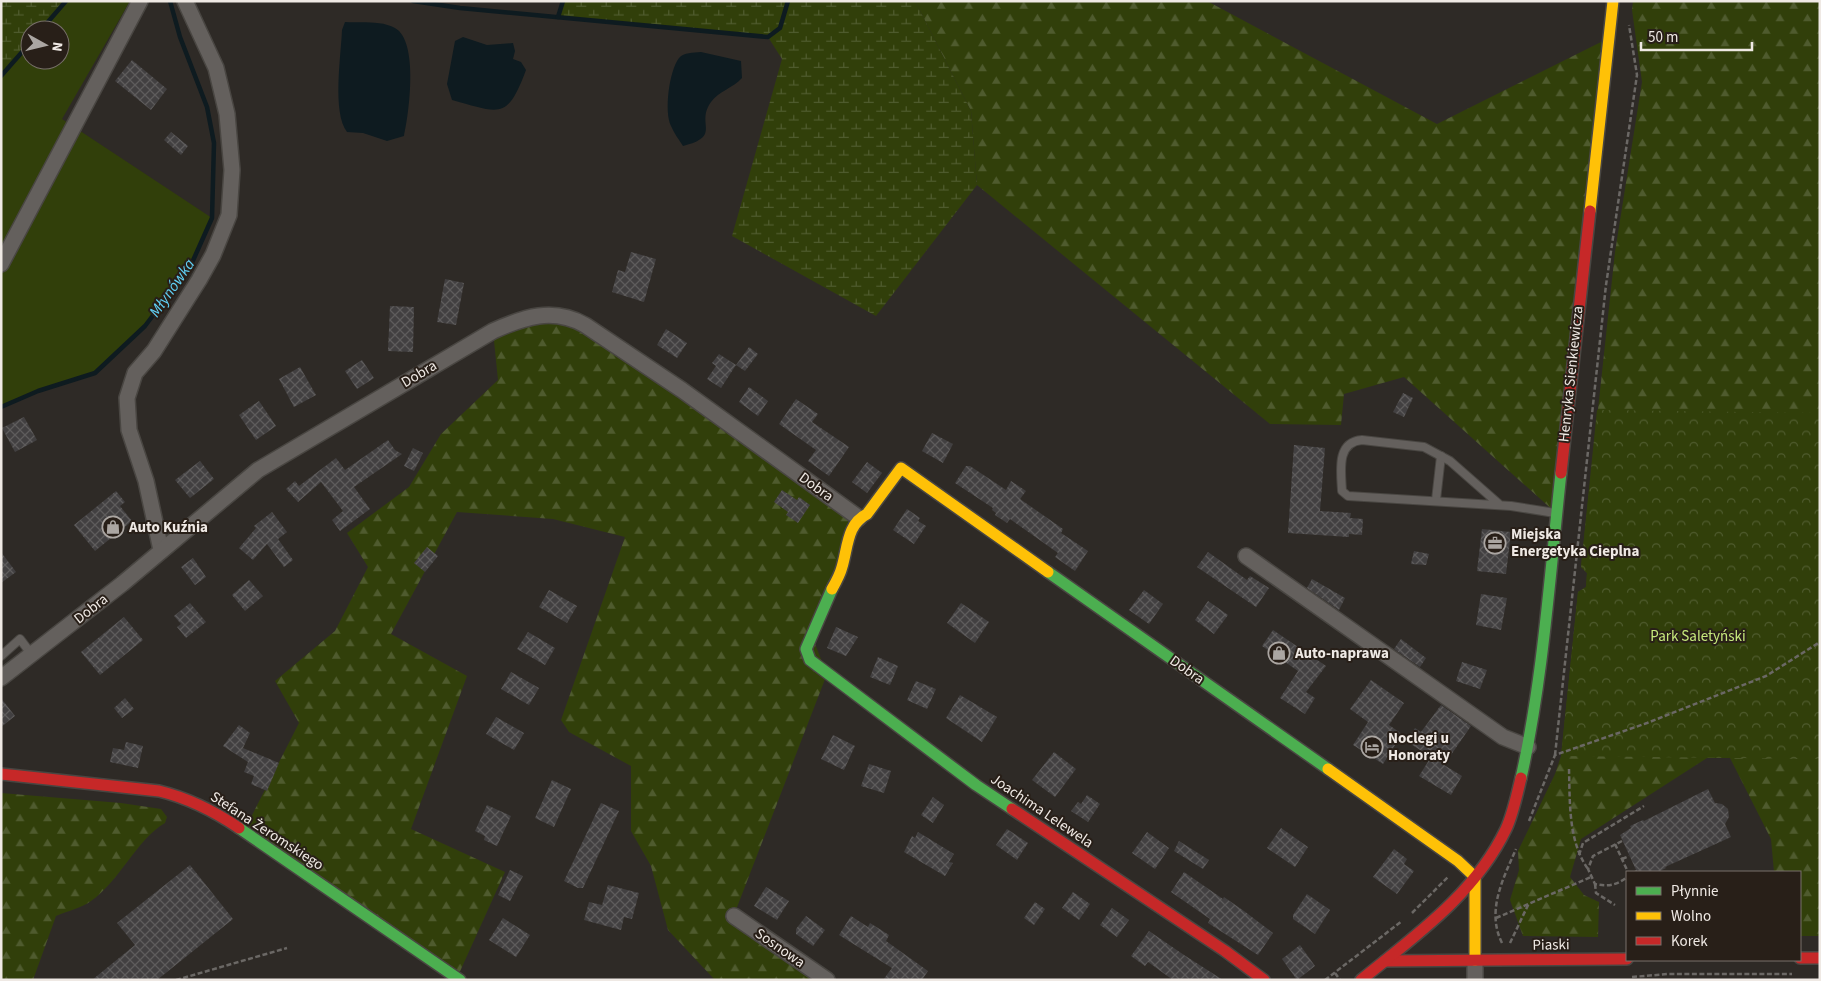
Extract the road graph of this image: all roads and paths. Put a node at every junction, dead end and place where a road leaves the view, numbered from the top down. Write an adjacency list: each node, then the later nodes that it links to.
1 (140, 1): 5 (street)
2 (185, 1): 11 (street)
3 (1613, 1): 9 (street, Henryka Sienkiewicza)
4 (1629, 23): 19 (path)
5 (1, 264)
6 (1441, 456): 7 (lane); 7 (lane); 8 (lane)
7 (1436, 500): 8 (lane)
8 (1500, 506): 9 (lane)
9 (1556, 513): 18 (street, Henryka Sienkiewicza)
10 (859, 518): 11 (street, Dobra); 16 (street, Dobra); 30 (street, Dobra)
11 (161, 550): 14 (street, Dobra)
12 (1246, 556): 18 (street)
13 (1820, 642): 19 (path)
14 (32, 654): 15 (lane); 17 (street, Dobra)
15 (1, 656)
16 (810, 660): 56 (street, Joachima Lelewela)
17 (1, 678)
18 (1528, 747): 33 (street, Henryka Sienkiewicza)
19 (1555, 755): 23 (path)
20 (1569, 769): 27 (path)
21 (1, 774): 54 (street, Stefana Żeromskiego)
22 (1644, 806): 27 (path)
23 (1526, 826)
24 (1622, 841): 26 (path)
25 (1519, 842): 40 (path)
26 (1615, 844): 29 (path); 31 (path)
27 (1579, 856): 31 (path)
28 (1630, 856): 29 (path)
29 (1622, 860): 32 (path)
30 (1458, 861): 33 (street, Dobra); 50 (path)
31 (1588, 869): 34 (path)
32 (1628, 871)
33 (1475, 877): 41 (street, Henryka Sienkiewicza); 48 (street)
34 (1591, 877): 36 (path); 37 (path)
35 (1626, 877): 36 (path)
36 (1595, 884): 38 (path)
37 (1529, 903): 40 (path); 43 (path)
38 (1615, 905)
39 (734, 916): 55 (street, Sosnowa)
40 (1496, 918): 43 (path)
41 (1414, 937): 48 (street, Piaski); 49 (street, Henryka Sienkiewicza)
42 (1519, 944): 43 (path)
43 (1510, 945)
44 (287, 948): 53 (path)
45 (1801, 958): 46 (street)
46 (1820, 958)
47 (1626, 959): 48 (street, Piaski)
48 (1475, 960): 49 (street, Piaski); 60 (street)
49 (1385, 961): 59 (street, Henryka Sienkiewicza)
50 (1334, 973): 57 (path); 58 (path)
51 (1801, 974): 52 (path)
52 (1629, 977)
53 (176, 980)
54 (460, 980)
55 (826, 980)
56 (1264, 980)
57 (1325, 980)
58 (1340, 980)
59 (1361, 980)
60 (1475, 980)

